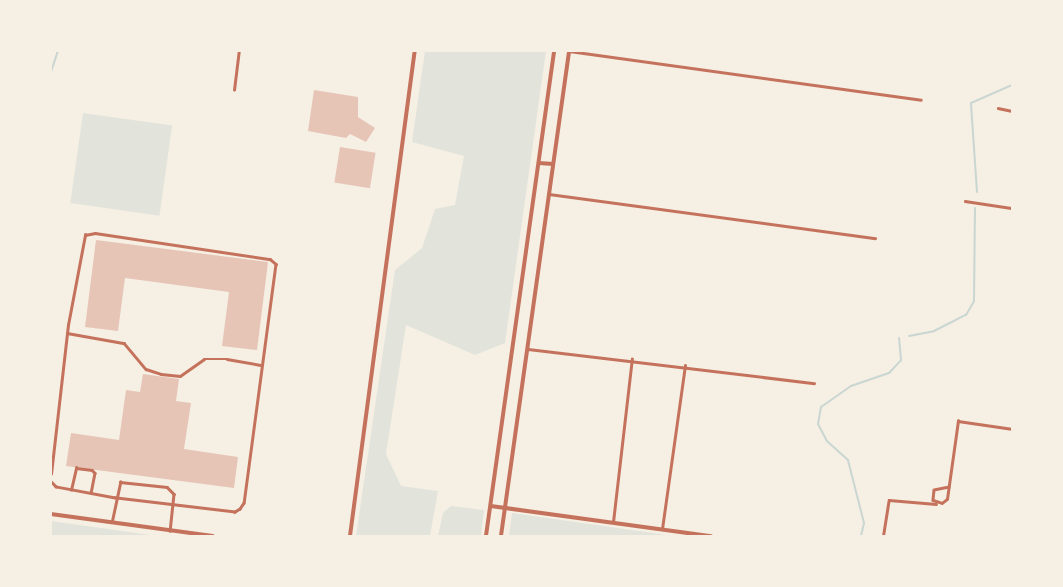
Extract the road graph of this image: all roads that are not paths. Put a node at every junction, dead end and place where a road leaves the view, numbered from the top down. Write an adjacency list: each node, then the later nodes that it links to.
1 (239, 51): 5 (street)
2 (415, 51): 38 (street)
3 (554, 51): 9 (street)
4 (569, 51): 6 (street); 10 (street)
5 (234, 90)
6 (920, 100)
7 (998, 108): 8 (street)
8 (1012, 111)
9 (539, 163): 10 (street); 30 (street)
10 (553, 164): 11 (street)
11 (549, 194): 14 (street); 16 (street)
12 (965, 201): 13 (street)
13 (1012, 208)
14 (875, 238)
15 (68, 333): 18 (street); 18 (street); 22 (street)
16 (526, 349): 17 (street); 31 (street)
17 (632, 359): 19 (street); 33 (street)
18 (262, 365): 29 (street)
19 (685, 366): 20 (street); 35 (street)
20 (814, 383)
21 (1012, 429): 24 (street)
22 (51, 474)
23 (51, 482): 25 (street)
24 (948, 487): 28 (street); 28 (street)
25 (71, 490): 26 (street); 26 (street)
26 (91, 493): 27 (street)
27 (116, 498): 29 (street); 29 (street); 34 (street)
28 (937, 504): 42 (street)
29 (174, 505): 36 (street)
30 (491, 506): 31 (street); 39 (street)
31 (506, 509): 33 (street); 40 (street)
32 (51, 514): 34 (street)
33 (613, 522): 35 (street)
34 (111, 523): 36 (street)
35 (662, 529): 41 (street)
36 (170, 531): 37 (street)
37 (213, 536)
38 (349, 536)
39 (486, 536)
40 (501, 536)
41 (711, 536)
42 (883, 536)

